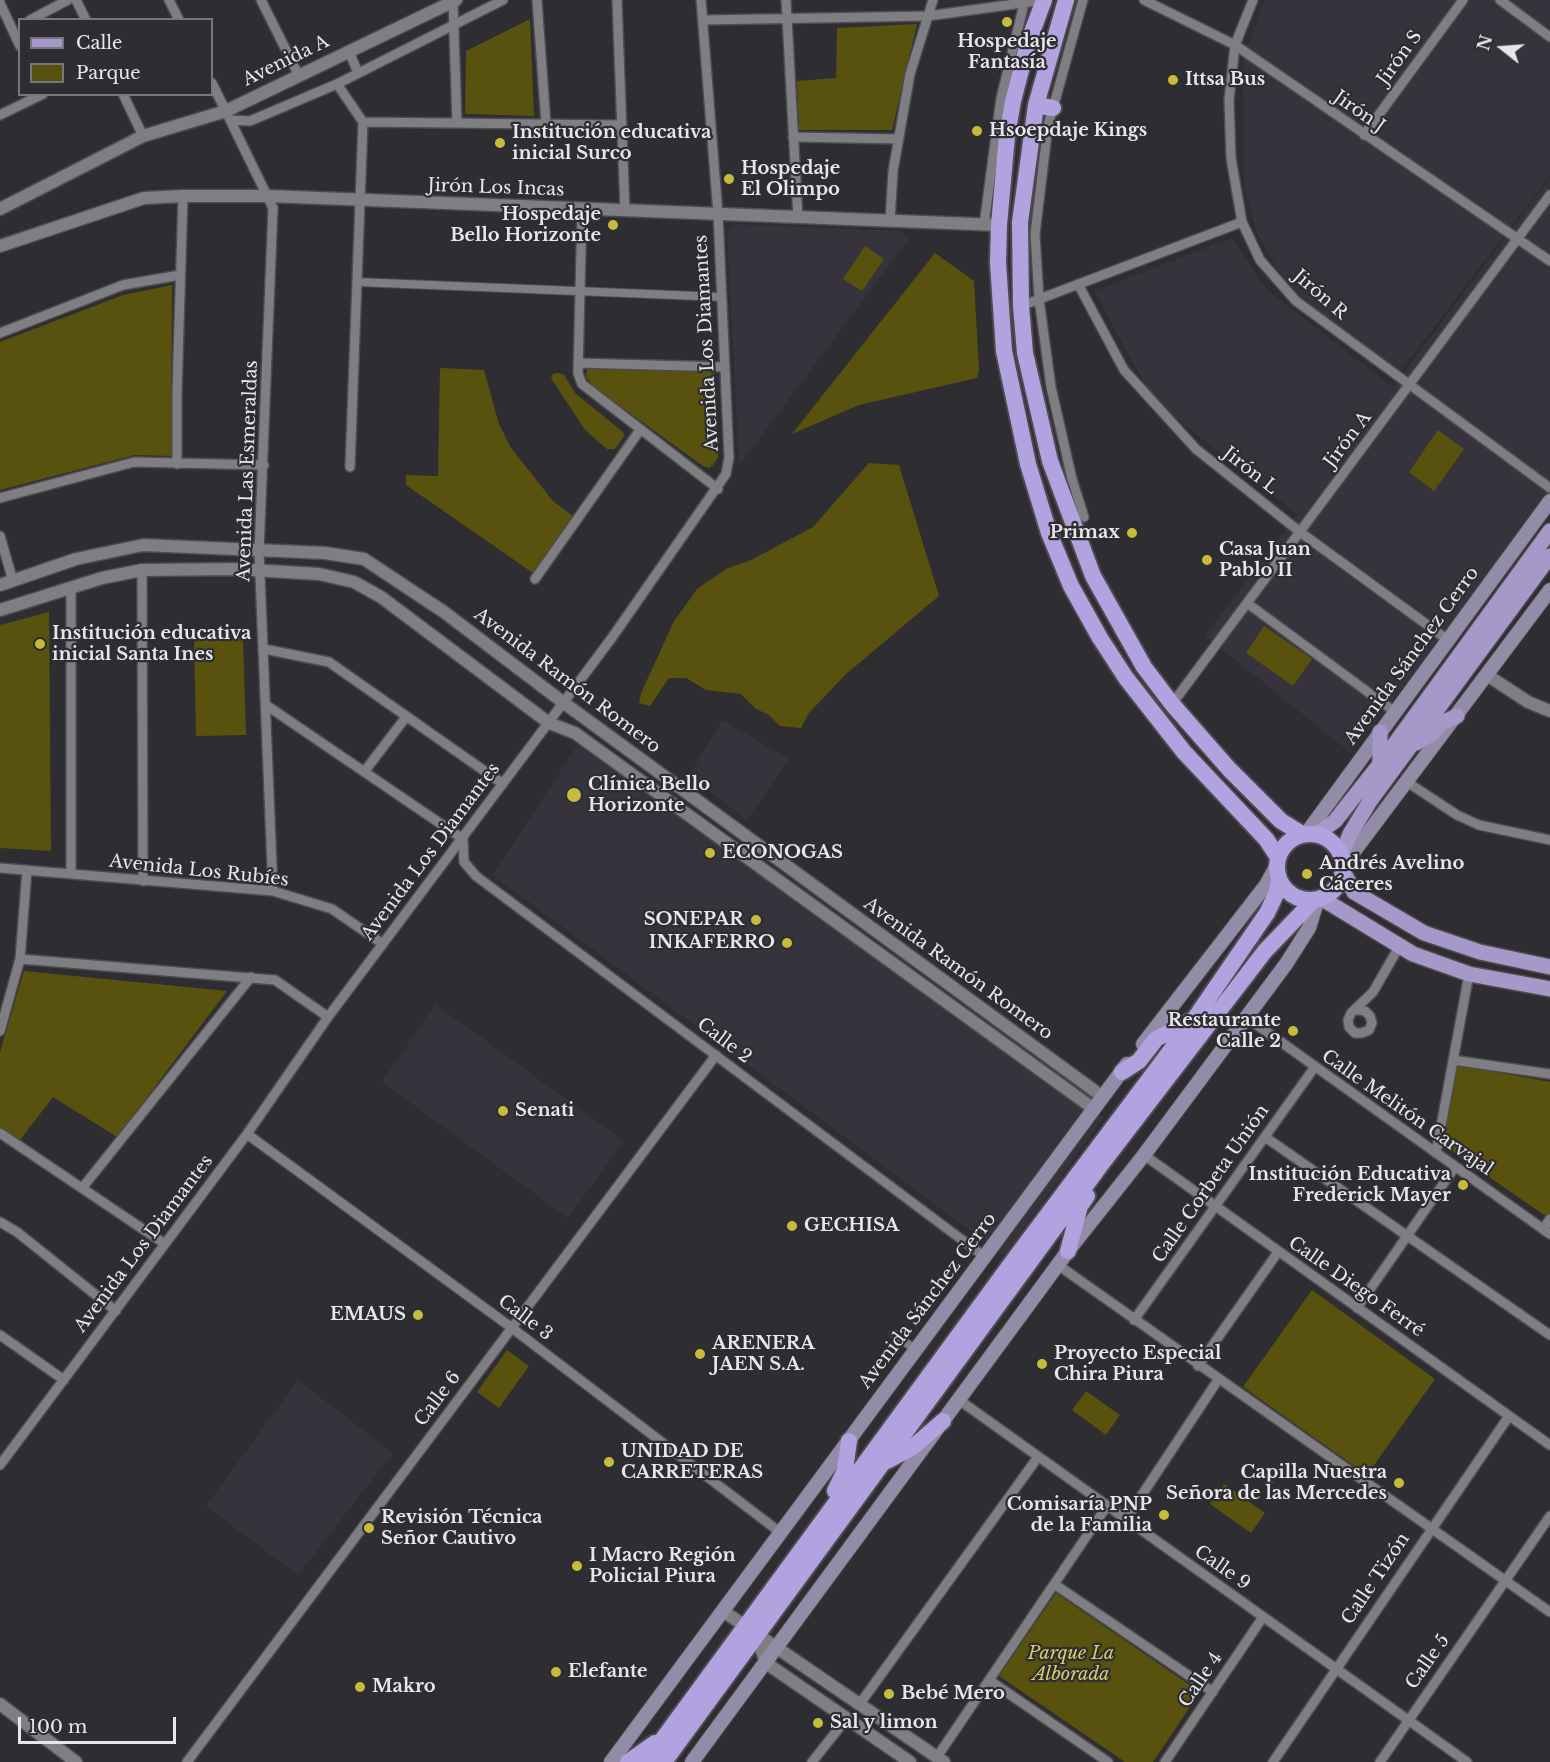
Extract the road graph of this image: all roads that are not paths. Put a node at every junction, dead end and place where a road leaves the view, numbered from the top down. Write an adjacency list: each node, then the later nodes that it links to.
1 (68, 0): 22 (street)
2 (76, 0): 23 (street)
3 (169, 0): 24 (street)
4 (261, 0): 33 (street)
5 (503, 0): 27 (street)
6 (537, 0): 43 (street)
7 (617, 0): 44 (street)
8 (701, 0): 26 (street)
9 (786, 0): 25 (street)
10 (933, 0): 21 (street)
11 (1044, 0): 19 (street); 47 (highway)
12 (1066, 0): 38 (highway)
13 (1083, 0): 38 (street)
14 (1144, 0): 30 (street, Jirón J)
15 (1253, 0): 30 (street, Jirón R)
16 (1463, 0): 45 (street, Jirón S)
17 (1500, 0): 29 (street)
18 (454, 1): 27 (street); 31 (street, Avenida A)
19 (1025, 1): 21 (street); 62 (street)
20 (0, 3): 28 (street)
21 (928, 16): 25 (street); 49 (street)
22 (34, 18)
23 (85, 18)
24 (178, 18)
25 (787, 19): 26 (street); 48 (street)
26 (703, 24): 57 (street)
27 (454, 26): 32 (street); 42 (street)
28 (16, 27)
29 (1550, 37)
30 (1235, 45): 45 (street, Jirón J); 61 (street, Jirón R)
31 (349, 51): 32 (street); 33 (street, Avenida A)
32 (358, 73): 34 (street)
33 (298, 74): 40 (street, Avenida A)
34 (337, 84): 40 (street); 41 (street)
35 (213, 85): 40 (street, Avenida Las Esmeraldas)
36 (40, 96): 39 (street)
37 (124, 96): 46 (street)
38 (1044, 106): 50 (highway); 71 (street)
39 (0, 115)
40 (228, 115): 46 (street, Avenida A); 53 (street, Avenida Las Esmeraldas)
41 (363, 122): 42 (street); 54 (street)
42 (457, 123): 43 (street)
43 (546, 124): 44 (street)
44 (622, 125): 58 (street)
45 (1364, 135): 63 (street, Jirón J)
46 (143, 136): 55 (street, Avenida A)
47 (1007, 136): 50 (highway); 62 (highway)
48 (793, 137): 49 (street); 59 (street)
49 (899, 138): 60 (street)
50 (1030, 138): 72 (highway)
51 (1550, 195): 63 (street, Jirón A)
52 (183, 196): 53 (street, Jirón Los Incas); 64 (street, Jirón Los Incas); 66 (street)
53 (268, 196): 54 (street, Jirón Los Incas); 80 (street, Avenida Las Esmeraldas)
54 (361, 201): 56 (street, Jirón Los Incas); 67 (street)
55 (1, 206)
56 (582, 209): 58 (street, Jirón Los Incas); 69 (street)
57 (718, 209): 58 (street, Jirón Los Incas); 59 (street, Jirón Los Incas); 70 (street, Avenida Los Diamantes)
58 (625, 211)
59 (798, 218): 60 (street, Jirón Los Incas)
60 (890, 220): 62 (street, Jirón Los Incas)
61 (1242, 222): 68 (street); 77 (street, Jirón R)
62 (991, 225): 73 (highway)
63 (1518, 238): 65 (street, Jirón J); 77 (street, Jirón A)
64 (0, 246)
65 (1550, 261)
66 (180, 275): 74 (street); 79 (street)
67 (357, 282): 69 (street); 81 (street)
68 (1078, 284): 71 (street); 88 (street, Jirón L)
69 (580, 290): 70 (street); 75 (street)
70 (722, 297): 76 (street, Avenida Los Diamantes)
71 (1039, 299): 72 (street); 86 (street)
72 (1021, 306): 73 (highway); 86 (highway)
73 (1000, 309): 89 (highway)
74 (0, 333)
75 (578, 363): 76 (street); 78 (street)
76 (726, 367): 83 (street, Avenida Los Diamantes)
77 (1408, 386): 82 (street, Jirón R); 88 (street, Jirón A)
78 (640, 430): 83 (street); 95 (street)
79 (177, 464): 80 (street); 84 (street)
80 (264, 465): 91 (street, Avenida Las Esmeraldas)
81 (350, 467)
82 (1550, 488)
83 (718, 489): 105 (street, Avenida Los Diamantes)
84 (0, 498)
85 (1550, 501): 102 (main road, Avenida Sánchez Cerro)
86 (1077, 519): 89 (highway); 106 (highway)
87 (1550, 531): 115 (main road, Avenida Sánchez Cerro)
88 (1300, 532): 100 (street, Jirón A); 102 (street, Jirón L)
89 (1049, 533): 119 (highway)
90 (0, 536): 96 (street)
91 (259, 551): 94 (street, Avenida Las Esmeraldas); 96 (street, Avenida Ramón Romero); 105 (street, Avenida Ramón Romero)
92 (1550, 556): 114 (main road)
93 (141, 570): 94 (street, Avenida Ramón Romero); 98 (street, Avenida Ramón Romero); 133 (street)
94 (261, 571): 103 (street, Avenida Las Esmeraldas); 112 (street, Avenida Ramón Romero)
95 (535, 579)
96 (13, 581): 97 (street, Avenida Ramón Romero)
97 (0, 585)
98 (70, 588): 101 (street, Avenida Ramón Romero); 132 (street)
99 (1550, 590): 104 (main road)
100 (1247, 603): 106 (street, Jirón A); 109 (street)
101 (0, 610)
102 (1448, 640): 109 (main road, Avenida Sánchez Cerro)
103 (264, 649): 107 (street, Avenida Las Esmeraldas); 110 (street)
104 (1487, 675): 108 (street); 111 (main road)
105 (564, 703): 112 (street, Avenida Los Diamantes); 121 (street, Avenida Ramón Romero)
106 (1172, 704): 116 (highway)
107 (266, 705): 117 (street); 134 (street, Avenida Las Esmeraldas)
108 (1550, 711)
109 (1395, 712): 113 (main road, Avenida Sánchez Cerro)
110 (406, 717): 117 (street); 120 (street)
111 (1457, 717): 114 (main road); 118 (main road)
112 (549, 723): 120 (street, Avenida Los Diamantes); 122 (street, Avenida Ramón Romero)
113 (1380, 732): 115 (main road); 124 (main road, Avenida Sánchez Cerro)
114 (1410, 746): 128 (main road)
115 (1380, 764): 124 (main road, Avenida Sánchez Cerro)
116 (1229, 770): 119 (highway); 124 (highway)
117 (364, 771): 125 (street)
118 (1407, 782): 126 (street); 128 (main road)
119 (1214, 783): 129 (highway)
120 (503, 784): 125 (street, Avenida Los Diamantes)
121 (718, 816): 122 (street); 123 (street, Avenida Ramón Romero)
122 (708, 829): 127 (street, Avenida Ramón Romero)
123 (740, 832): 127 (street); 153 (street, Avenida Ramón Romero)
124 (1308, 834): 128 (highway); 129 (highway)
125 (463, 839): 136 (street, Avenida Los Diamantes); 148 (street, Calle 2)
126 (1550, 840)
127 (731, 846): 154 (street, Avenida Ramón Romero)
128 (1342, 864): 135 (highway); 139 (main road)
129 (1278, 867): 135 (highway); 146 (highway); 151 (main road, Avenida Sánchez Cerro)
130 (0, 868): 131 (street, Avenida Los Rubíes)
131 (27, 870): 132 (street, Avenida Los Rubíes); 138 (street)
132 (71, 873): 133 (street, Avenida Los Rubíes)
133 (143, 881): 134 (street, Avenida Los Rubíes)
134 (273, 891): 136 (street, Avenida Los Rubíes)
135 (1317, 899): 137 (main road); 145 (main road); 160 (highway)
136 (383, 944): 144 (street, Avenida Los Diamantes)
137 (1400, 947): 140 (main road); 143 (street)
138 (20, 959): 141 (street); 147 (street)
139 (1550, 967)
140 (1469, 974): 142 (main road); 149 (street)
141 (251, 977): 144 (street); 162 (street)
142 (1550, 989)
143 (1358, 1010)
144 (328, 1017): 156 (street, Avenida Los Diamantes)
145 (1246, 1017): 150 (street, Calle Melitón Carvajal); 159 (main road)
146 (1195, 1018): 151 (highway); 193 (highway)
147 (0, 1031)
148 (716, 1055): 170 (street, Calle 2); 175 (street, Calle 6)
149 (1452, 1060): 152 (street); 158 (street)
150 (1314, 1068): 157 (street, Calle Corbeta Unión); 158 (street, Calle Melitón Carvajal)
151 (1122, 1072): 153 (main road, Avenida Sánchez Cerro)
152 (1550, 1074)
153 (1103, 1096): 154 (main road, Avenida Sánchez Cerro)
154 (1094, 1109): 170 (main road, Avenida Sánchez Cerro)
155 (0, 1133): 162 (street)
156 (247, 1134): 168 (street, Avenida Los Diamantes); 175 (street, Calle 3)
157 (1265, 1137): 163 (street, Calle Corbeta Unión); 167 (street)
158 (1436, 1153): 161 (street, Calle Melitón Carvajal)
159 (1144, 1155): 163 (street, Calle Diego Ferré); 171 (main road)
160 (1100, 1166): 171 (highway); 189 (highway)
161 (1455, 1167): 166 (street, Calle Melitón Carvajal); 167 (street)
162 (82, 1187): 168 (street)
163 (1215, 1208): 169 (street, Calle Diego Ferré); 174 (street, Calle Corbeta Unión)
164 (1550, 1219): 166 (street)
165 (0, 1222): 173 (street)
166 (1546, 1232)
167 (1407, 1235): 172 (street); 178 (street)
168 (165, 1244): 173 (street, Avenida Los Diamantes)
169 (1278, 1252): 172 (street, Calle Diego Ferré); 180 (street)
170 (985, 1257): 179 (main road, Avenida Sánchez Cerro)
171 (1063, 1258): 174 (street); 183 (main road)
172 (1357, 1308): 184 (street, Calle Diego Ferré)
173 (116, 1311): 181 (street, Avenida Los Diamantes)
174 (1134, 1320): 180 (street)
175 (512, 1328): 196 (street, Calle 3); 216 (street, Calle 6)
176 (894, 1334): 179 (street)
177 (0, 1335): 181 (street)
178 (1550, 1335)
179 (916, 1350): 186 (main road, Avenida Sánchez Cerro)
180 (1198, 1366): 182 (street)
181 (64, 1380): 190 (street, Avenida Los Diamantes)
182 (1218, 1380): 194 (street); 195 (street)
183 (959, 1400): 185 (main road); 188 (street, Calle 9)
184 (1509, 1416): 187 (street, Calle Diego Ferré); 195 (street, Calle Tizón)
185 (943, 1421): 189 (highway); 203 (main road)
186 (849, 1440): 193 (highway); 196 (main road, Avenida Sánchez Cerro)
187 (1550, 1445)
188 (1038, 1457): 191 (street, Calle 9); 209 (street)
189 (884, 1463): 202 (highway)
190 (0, 1465)
191 (1107, 1506): 194 (street, Calle 9); 198 (street)
192 (1550, 1516): 197 (street, Calle 5)
193 (824, 1519): 202 (highway)
194 (1126, 1519): 201 (street, Calle 9)
195 (1431, 1528): 197 (street); 205 (street, Calle Tizón)
196 (781, 1533): 199 (main road, Avenida Sánchez Cerro)
197 (1504, 1580): 200 (street); 211 (street, Calle 5)
198 (1054, 1584): 206 (street); 207 (street)
199 (723, 1611): 202 (street); 217 (main road, Avenida Sánchez Cerro)
200 (1550, 1612)
201 (1263, 1617): 205 (street, Calle 9); 207 (street, Calle 4)
202 (751, 1632): 203 (street); 204 (street); 212 (highway); 214 (highway)
203 (776, 1649): 204 (main road); 209 (street)
204 (766, 1663): 210 (street); 220 (main road)
205 (1336, 1669): 211 (street, Calle 9); 225 (street, Calle Tizón)
206 (989, 1680): 213 (street); 223 (street)
207 (1213, 1692): 224 (street, Calle 4)
208 (0, 1704): 215 (street)
209 (859, 1705): 213 (street)
210 (847, 1718): 221 (street); 222 (street)
211 (1409, 1720): 226 (street, Calle 5); 227 (street, Calle 9)
212 (668, 1733): 218 (highway); 219 (highway)
213 (940, 1759)
214 (666, 1760)
215 (76, 1762)
216 (187, 1762)
217 (611, 1762)
218 (628, 1762)
219 (646, 1762)
220 (692, 1762)
221 (812, 1762)
222 (910, 1762)
223 (1108, 1762)
224 (1165, 1762)
225 (1273, 1762)
226 (1380, 1762)
227 (1467, 1762)

